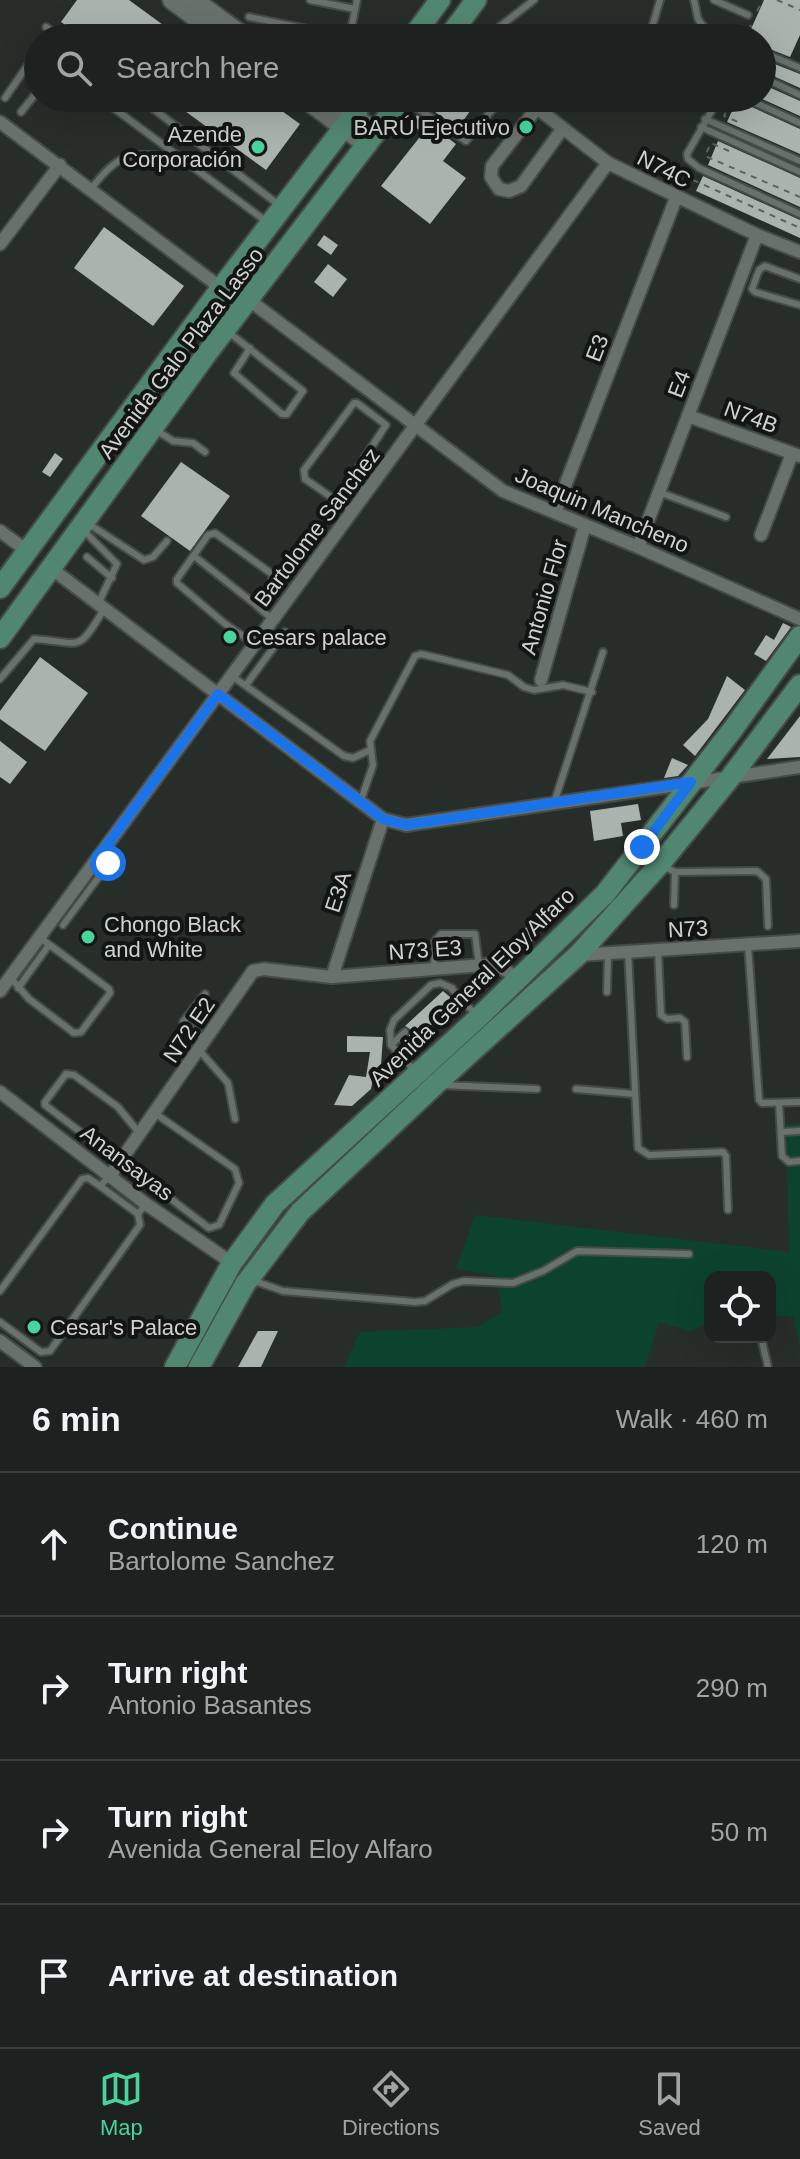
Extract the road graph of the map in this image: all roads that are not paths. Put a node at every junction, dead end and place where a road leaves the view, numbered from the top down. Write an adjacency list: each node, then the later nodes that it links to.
1 (172, 0): 14 (main road)
2 (194, 0): 15 (main road)
3 (310, 0): 11 (lane)
4 (357, 0): 11 (lane)
5 (440, 0): 18 (main road)
6 (476, 0): 19 (main road)
7 (534, 0): 20 (lane)
8 (660, 0): 21 (lane)
9 (694, 0): 22 (lane)
10 (714, 0): 12 (lane)
11 (355, 9): 17 (lane)
12 (748, 15)
13 (249, 17): 16 (lane)
14 (204, 24)
15 (227, 24)
16 (283, 24)
17 (354, 24)
18 (422, 24)
19 (457, 24)
20 (503, 24)
21 (653, 24)
22 (702, 24)
23 (776, 58): 24 (lane)
24 (800, 68)
25 (24, 70): 28 (lane)
26 (776, 84): 27 (lane)
27 (800, 95)
28 (5, 98)
29 (24, 108): 30 (lane)
30 (21, 112)
31 (119, 112): 50 (lane)
32 (157, 112): 57 (lane)
33 (330, 112): 45 (main road)
34 (340, 112): 45 (main road)
35 (356, 112): 45 (main road, Avenida Galo Plaza Lasso)
36 (392, 112): 49 (main road, Avenida Galo Plaza Lasso)
37 (423, 112): 38 (lane)
38 (490, 112)
39 (534, 112): 48 (street)
40 (542, 112): 48 (street, N74C)
41 (710, 112): 43 (lane)
42 (776, 112): 46 (lane)
43 (705, 119): 47 (lane); 51 (lane)
44 (0, 122): 53 (street)
45 (348, 122): 49 (main road); 57 (main road, Avenida Galo Plaza Lasso)
46 (800, 123)
47 (701, 127): 54 (lane); 58 (lane)
48 (563, 128): 52 (street, N74C)
49 (372, 138): 65 (main road, Avenida Galo Plaza Lasso)
50 (179, 157): 55 (lane); 59 (lane)
51 (800, 161)
52 (608, 163): 56 (street, N74C); 70 (street, Bartolome Sanchez)
53 (60, 165): 55 (street); 61 (street)
54 (800, 172)
55 (91, 189): 64 (street)
56 (676, 198): 60 (street, N74C); 77 (street, E3)
57 (282, 207): 59 (main road, Avenida Galo Plaza Lasso)
58 (800, 214)
59 (269, 224): 64 (main road, Avenida Galo Plaza Lasso)
60 (757, 235): 62 (street, N74C); 69 (street, E4)
61 (0, 244)
62 (800, 252)
63 (800, 279): 66 (lane)
64 (221, 288): 85 (main road, Avenida Galo Plaza Lasso)
65 (249, 300): 67 (main road, Avenida Galo Plaza Lasso); 70 (street, Joaquin Mancheno)
66 (800, 305)
67 (225, 330): 68 (lane); 71 (main road, Avenida Galo Plaza Lasso)
68 (250, 348): 68 (lane)
69 (688, 416): 73 (street, N74B); 74 (street, E4)
70 (416, 427): 75 (street, Bartolome Sanchez); 77 (street, Joaquin Mancheno)
71 (153, 428): 72 (lane); 79 (main road, Avenida Galo Plaza Lasso)
72 (205, 452)
73 (796, 455): 82 (street)
74 (659, 492): 78 (lane); 84 (street, E4)
75 (367, 494): 76 (street, Bartolome Sanchez); 76 (lane)
76 (353, 512): 94 (street, Bartolome Sanchez)
77 (555, 512): 80 (street, Joaquin Mancheno)
78 (726, 517)
79 (83, 525): 83 (lane); 88 (main road, Avenida Galo Plaza Lasso); 89 (lane)
80 (585, 525): 84 (street, Joaquin Mancheno); 102 (street, Antonio Flor)
81 (0, 531): 85 (street)
82 (761, 535)
83 (167, 541)
84 (638, 547): 93 (street, Joaquin Mancheno)
85 (27, 551): 90 (main road, Avenida Galo Plaza Lasso)
86 (194, 556): 91 (lane); 91 (lane); 98 (lane)
87 (87, 557): 89 (lane)
88 (52, 569): 92 (street); 97 (main road, Avenida Galo Plaza Lasso)
89 (112, 578): 92 (lane)
90 (0, 588)
91 (256, 605): 94 (lane)
92 (101, 606): 101 (lane); 106 (street)
93 (800, 619)
94 (273, 620): 98 (street, Bartolome Sanchez)
95 (285, 632): 103 (lane)
96 (800, 636): 110 (main road, Avenida General Eloy Alfaro)
97 (0, 638)
98 (255, 645): 100 (street, Bartolome Sanchez)
99 (603, 652): 105 (lane)
100 (232, 676): 103 (lane); 106 (street, Bartolome Sanchez)
101 (0, 679)
102 (541, 680)
103 (246, 685): 107 (lane)
104 (800, 685): 109 (main road, Avenida General Eloy Alfaro)
105 (592, 692): 107 (lane); 112 (lane)
106 (218, 694): 111 (street); 114 (street, Bartolome Sanchez)
107 (370, 750): 111 (lane)
108 (800, 767): 109 (street)
109 (730, 778): 110 (street); 115 (main road, Avenida General Eloy Alfaro)
110 (691, 782): 112 (street); 129 (main road, Avenida General Eloy Alfaro)
111 (361, 802): 113 (street)
112 (554, 803): 113 (street)
113 (383, 819): 128 (street, E3A)
114 (102, 852): 117 (lane); 119 (street, Bartolome Sanchez)
115 (668, 868): 116 (lane); 118 (lane); 125 (main road, Avenida General Eloy Alfaro)
116 (674, 905)
117 (63, 925)
118 (768, 926)
119 (44, 941): 130 (street, Bartolome Sanchez); 130 (lane)
120 (800, 941): 121 (street, N73)
121 (748, 945): 122 (street, N73); 145 (lane)
122 (658, 950): 123 (street, N73); 138 (lane)
123 (628, 952): 124 (street, N73); 143 (lane)
124 (608, 953): 125 (street, N73); 132 (lane)
125 (578, 955): 134 (main road, Avenida General Eloy Alfaro)
126 (479, 966): 127 (street, N73 E3); 127 (lane); 129 (street, N73 E3)
127 (434, 969): 128 (street, N73 E3)
128 (332, 977): 136 (street, N72 E2)
129 (517, 978): 134 (main road, Avenida General Eloy Alfaro)
130 (14, 983): 131 (street, Bartolome Sanchez)
131 (0, 991)
132 (607, 992)
133 (205, 994): 136 (lane)
134 (485, 1025): 137 (lane); 139 (main road, Avenida General Eloy Alfaro)
135 (405, 1032): 137 (lane)
136 (203, 1045): 146 (street, N72 E2); 147 (lane)
137 (391, 1045): 139 (lane)
138 (687, 1057)
139 (426, 1079): 140 (lane); 158 (main road, Avenida General Eloy Alfaro); 159 (main road, Avenida General Eloy Alfaro)
140 (537, 1089)
141 (576, 1089): 143 (lane)
142 (0, 1092): 153 (street, Anansayas)
143 (635, 1094): 156 (lane)
144 (800, 1102): 145 (lane)
145 (779, 1103): 149 (lane)
146 (156, 1114): 150 (street, N72 E2); 151 (lane)
147 (235, 1119)
148 (800, 1131): 149 (lane)
149 (781, 1132): 152 (lane)
150 (140, 1134): 151 (street, N72 E2); 151 (lane)
151 (123, 1159): 153 (street, N72 E2)
152 (800, 1161)
153 (110, 1176): 154 (lane); 155 (street, Anansayas)
154 (100, 1186): 155 (lane); 160 (lane)
155 (142, 1209): 158 (street, Anansayas); 161 (lane)
156 (728, 1210)
157 (689, 1254): 159 (lane)
158 (232, 1263): 165 (main road, Avenida General Eloy Alfaro)
159 (249, 1279): 166 (main road, Avenida General Eloy Alfaro)
160 (0, 1291)
161 (0, 1322)
162 (0, 1341): 164 (street)
163 (762, 1343): 167 (lane)
164 (35, 1367)
165 (175, 1367)
166 (199, 1367)
167 (768, 1367)

